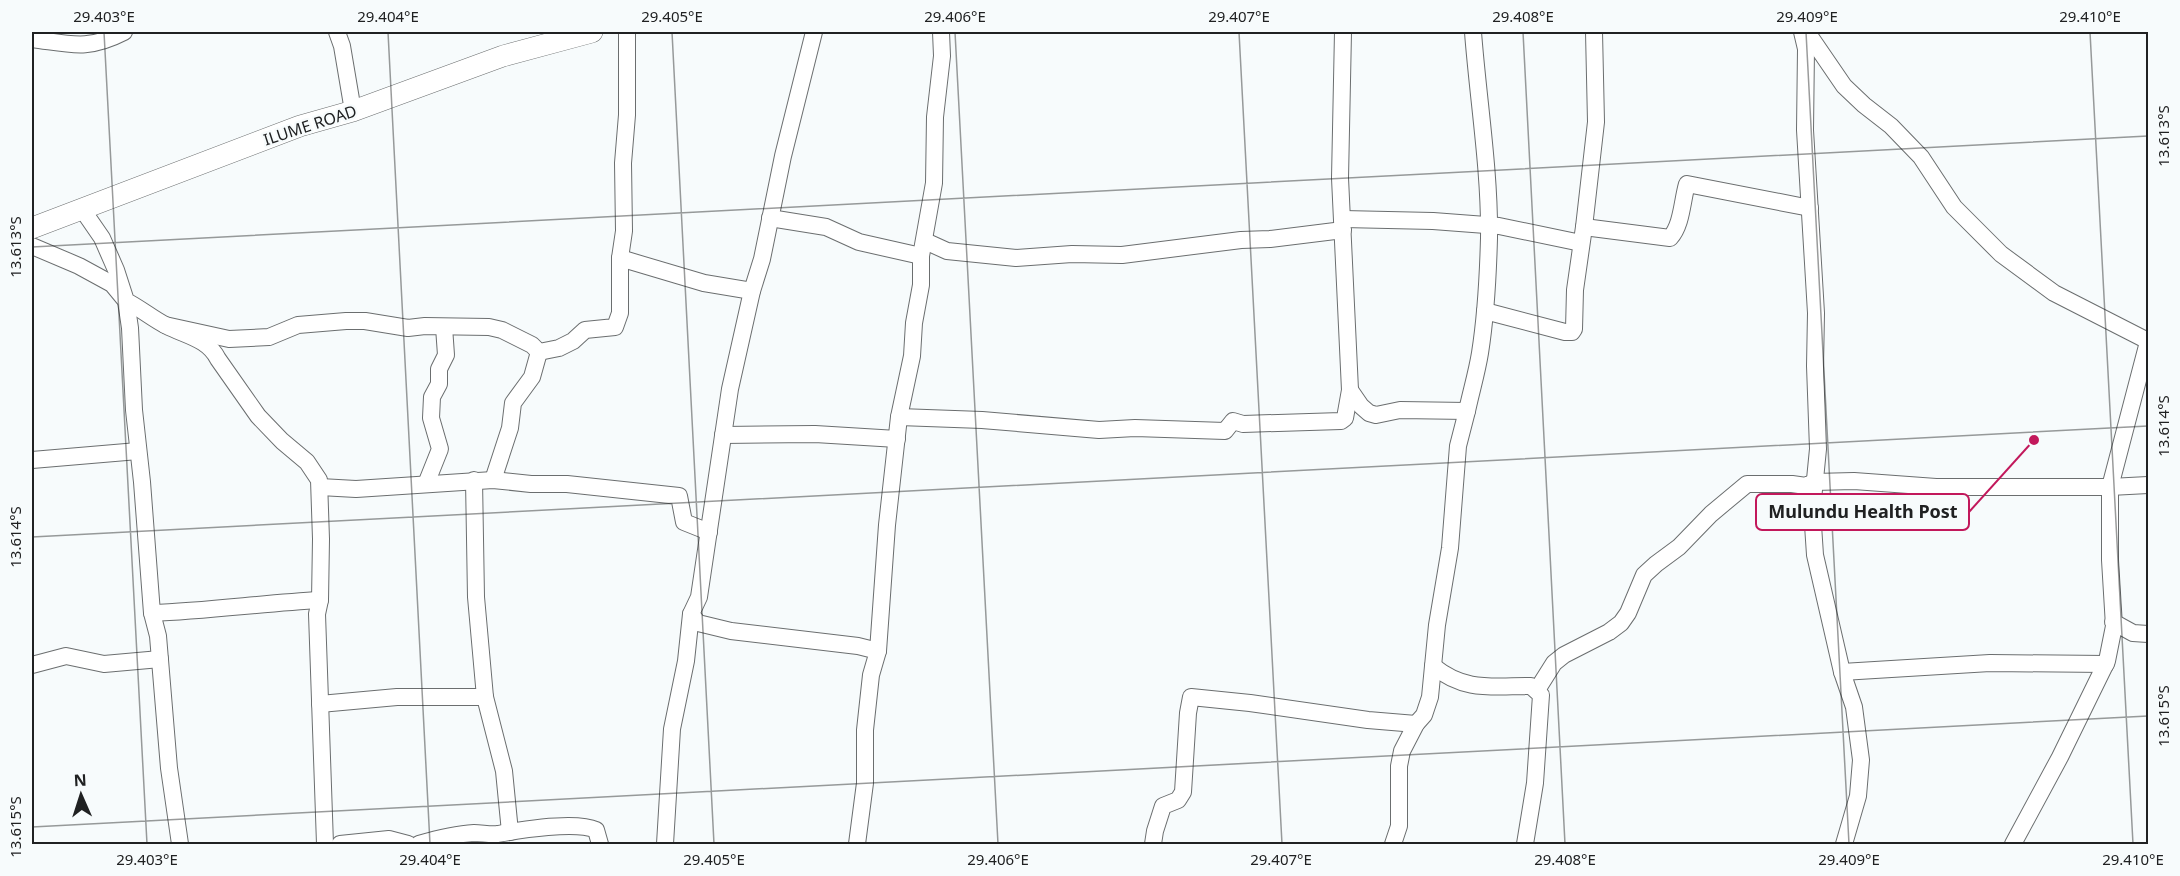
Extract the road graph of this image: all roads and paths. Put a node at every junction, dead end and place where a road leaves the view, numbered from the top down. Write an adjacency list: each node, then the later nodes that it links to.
1 (124, 32): 11 (street)
2 (337, 32): 12 (street)
3 (592, 32): 12 (street, ILUME ROAD)
4 (627, 32): 22 (street)
5 (814, 32): 15 (street)
6 (941, 32): 21 (street)
7 (1343, 32): 16 (street)
8 (1473, 32): 17 (street)
9 (1594, 32): 19 (street)
10 (1805, 32): 13 (street); 28 (street)
11 (32, 39)
12 (353, 111): 14 (street, ILUME ROAD)
13 (1810, 208): 19 (street); 39 (street)
14 (82, 209): 18 (street, ILUME ROAD); 24 (street)
15 (770, 218): 21 (street); 23 (street)
16 (1343, 225): 17 (street); 21 (street); 30 (street)
17 (1488, 225): 19 (street); 25 (street)
18 (32, 228)
19 (1582, 235): 25 (street)
20 (32, 246): 24 (street)
21 (923, 249): 32 (street)
22 (620, 258): 23 (street); 29 (street)
23 (752, 291): 33 (street)
24 (126, 301): 26 (street); 35 (street)
25 (1485, 311): 31 (street)
26 (165, 325): 27 (street); 42 (street)
27 (444, 327): 29 (street); 40 (street)
28 (2148, 342): 43 (street)
29 (539, 352): 38 (street)
30 (1350, 390): 31 (street); 32 (street)
31 (1467, 411): 54 (street)
32 (899, 417): 34 (street)
33 (723, 435): 34 (street); 44 (street)
34 (897, 439): 50 (street)
35 (138, 451): 36 (street); 46 (street)
36 (32, 460)
37 (474, 480): 38 (street); 40 (street); 57 (street)
38 (493, 480): 44 (street)
39 (1814, 482): 43 (street); 55 (street); 56 (street)
40 (426, 484): 42 (street)
41 (2148, 485): 43 (street)
42 (320, 487): 45 (street)
43 (2110, 487): 48 (street)
44 (709, 532): 47 (street)
45 (320, 600): 46 (street); 58 (street)
46 (152, 613): 51 (street)
47 (691, 614): 50 (street); 67 (street)
48 (2113, 622): 49 (street); 52 (street)
49 (2148, 634)
50 (878, 651): 68 (street)
51 (160, 659): 53 (street); 61 (street)
52 (2106, 664): 55 (street); 73 (street)
53 (32, 665)
54 (1432, 666): 56 (street); 59 (street)
55 (1842, 672): 72 (street)
56 (1537, 690): 71 (street)
57 (485, 697): 58 (street); 60 (street)
58 (320, 704): 62 (street)
59 (1416, 724): 69 (street); 70 (street)
60 (510, 832): 65 (street); 66 (street)
61 (180, 844)
62 (325, 844)
63 (340, 844): 64 (street)
64 (408, 844)
65 (419, 844)
66 (600, 844)
67 (665, 844)
68 (857, 844)
69 (1153, 844)
70 (1393, 844)
71 (1525, 844)
72 (1844, 844)
73 (2013, 844)

